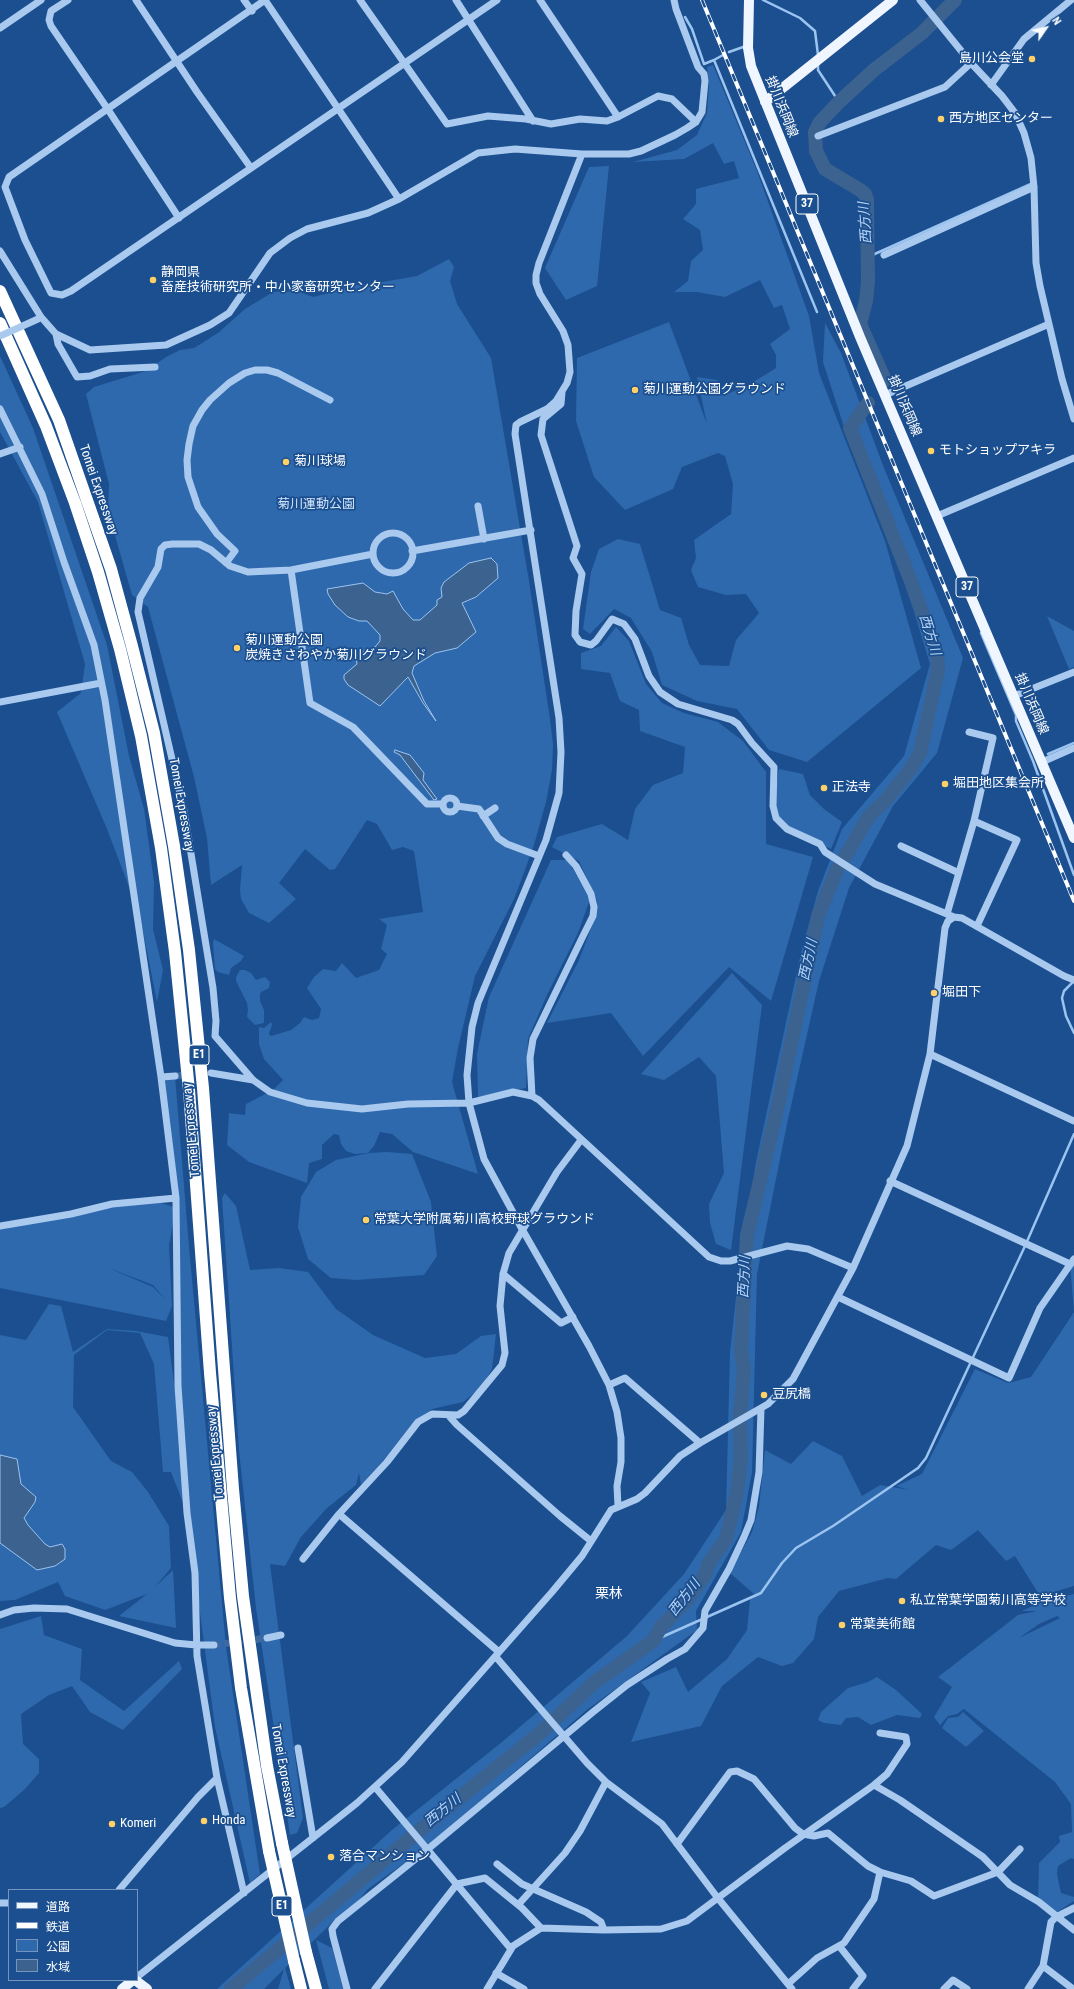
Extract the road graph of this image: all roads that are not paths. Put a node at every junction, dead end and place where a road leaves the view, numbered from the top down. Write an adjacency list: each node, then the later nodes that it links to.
1 (41, 0): 17 (street)
2 (68, 0): 23 (street)
3 (136, 0): 18 (street)
4 (244, 0): 15 (street)
5 (265, 0): 15 (street); 24 (street)
6 (360, 0): 20 (street)
7 (456, 0): 16 (street)
8 (497, 0): 16 (street)
9 (540, 0): 25 (street)
10 (674, 0): 27 (street)
11 (893, 0): 22 (main road)
12 (920, 0): 19 (street)
13 (1071, 0): 21 (street)
14 (749, 2): 22 (main road, 掛川浜岡線 / 37)
15 (252, 11): 18 (street)
16 (470, 19): 20 (street); 26 (street)
17 (0, 28)
18 (177, 61): 23 (street); 30 (street)
19 (971, 62): 21 (street); 28 (street)
20 (404, 63): 24 (street); 26 (street)
21 (991, 85): 31 (street)
22 (765, 102): 44 (main road, 掛川浜岡線 / 37)
23 (107, 108): 33 (street); 33 (street)
24 (338, 108): 30 (street); 32 (street)
25 (618, 117): 26 (street); 27 (street)
26 (533, 121)
27 (696, 122): 29 (street)
28 (818, 136)
29 (582, 154): 32 (street); 43 (street)
30 (251, 168): 33 (street)
31 (1034, 187): 35 (street); 39 (street)
32 (399, 199): 40 (street)
33 (178, 218)
34 (0, 250): 37 (street)
35 (884, 256)
36 (0, 292): 149 (highway, Tomei Expressway / E1, bridge)
37 (40, 318): 40 (street); 41 (street, bridge)
38 (0, 323): 148 (highway, Tomei Expressway / E1, bridge)
39 (1049, 324): 44 (street); 47 (street)
40 (56, 334): 42 (street)
41 (0, 336)
42 (155, 367)
43 (562, 392): 53 (street); 76 (street)
44 (885, 395): 52 (main road, 掛川浜岡線 / 37)
45 (330, 400): 57 (street)
46 (0, 409): 48 (street)
47 (1074, 419)
48 (20, 447): 49 (street); 60 (street)
49 (0, 454)
50 (1074, 458): 52 (street)
51 (478, 506): 54 (street)
52 (937, 516): 61 (main road, 掛川浜岡線 / 37)
53 (531, 530): 54 (street); 73 (street)
54 (484, 539): 55 (street)
55 (412, 551): 56 (street); 56 (street)
56 (373, 554): 58 (street)
57 (226, 563): 58 (street); 84 (street)
58 (291, 570): 66 (street)
59 (1074, 672): 61 (street)
60 (101, 683): 62 (street); 83 (street)
61 (1014, 696): 65 (main road, 掛川浜岡線 / 37)
62 (0, 702)
63 (969, 732): 70 (street)
64 (1074, 748): 65 (street)
65 (1042, 762): 71 (main road, 掛川浜岡線 / 37)
66 (442, 804): 67 (street); 67 (street)
67 (457, 806): 69 (street)
68 (495, 808): 69 (street)
69 (484, 816): 73 (street)
70 (974, 821): 75 (street); 78 (street)
71 (1074, 838)
72 (901, 846): 75 (street)
73 (539, 856): 86 (street)
74 (566, 856): 85 (street)
75 (959, 873): 76 (street)
76 (947, 914): 77 (street)
77 (954, 917): 78 (street); 80 (street)
78 (977, 926): 79 (street)
79 (1074, 980)
80 (930, 1054): 87 (street); 89 (street)
81 (211, 1073): 84 (street)
82 (175, 1076): 83 (street)
83 (161, 1077): 90 (street)
84 (253, 1080): 86 (street)
85 (532, 1096): 86 (street); 88 (street)
86 (469, 1104): 92 (street)
87 (1074, 1121)
88 (581, 1140): 92 (street); 94 (street)
89 (890, 1181): 93 (street); 94 (street)
90 (176, 1198): 91 (street); 110 (street)
91 (0, 1226)
92 (522, 1229): 95 (street); 97 (street)
93 (1072, 1261): 96 (street)
94 (852, 1268): 96 (street)
95 (503, 1274): 97 (street); 100 (street)
96 (838, 1297): 99 (street)
97 (573, 1317): 98 (street)
98 (609, 1385): 101 (street); 102 (street)
99 (760, 1410): 101 (street); 113 (street)
100 (448, 1415): 103 (street); 104 (street)
101 (700, 1443): 102 (street)
102 (618, 1506): 104 (street)
103 (339, 1514): 105 (street); 111 (street)
104 (590, 1541): 111 (street)
105 (303, 1559)
106 (0, 1615): 110 (street)
107 (281, 1635): 108 (street)
108 (267, 1638)
109 (214, 1644): 110 (street)
110 (196, 1645): 115 (street)
111 (498, 1655): 113 (street); 118 (street)
112 (880, 1733): 117 (street)
113 (564, 1737): 116 (street); 122 (street)
114 (298, 1748): 120 (street)
115 (217, 1778): 129 (street); 130 (street)
116 (606, 1782): 121 (street); 128 (street)
117 (874, 1786): 119 (street); 126 (street)
118 (375, 1787): 120 (street); 122 (street)
119 (803, 1834): 121 (street); 125 (street); 131 (street)
120 (313, 1838): 130 (street)
121 (677, 1844): 131 (street)
122 (427, 1848): 127 (street); 150 (street)
123 (1020, 1849): 126 (street)
124 (497, 1864): 128 (street)
125 (880, 1872): 126 (street); 138 (street)
126 (998, 1872): 134 (street)
127 (457, 1884): 132 (street); 139 (street); 151 (street)
128 (533, 1888): 132 (street); 136 (street)
129 (120, 1889)
130 (244, 1893): 142 (street)
131 (717, 1897): 136 (street); 145 (street)
132 (518, 1905): 135 (street)
133 (1074, 1908): 134 (street)
134 (1056, 1917): 137 (street); 140 (street)
135 (541, 1928): 136 (street); 139 (street)
136 (604, 1930)
137 (1074, 1930)
138 (840, 1947): 145 (street); 154 (street)
139 (510, 1949): 141 (street)
140 (1043, 1966): 157 (street); 158 (street)
141 (496, 1973): 152 (street); 153 (street)
142 (138, 1976)
143 (133, 1981): 146 (main road)
144 (135, 1981): 147 (main road)
145 (790, 1986)
146 (122, 1989)
147 (147, 1989)
148 (301, 1989)
149 (316, 1989)
150 (347, 1989)
151 (375, 1989)
152 (487, 1989)
153 (524, 1989)
154 (854, 1989)
155 (944, 1989): 156 (street)
156 (967, 1989)
157 (1028, 1989)
158 (1073, 1989)

